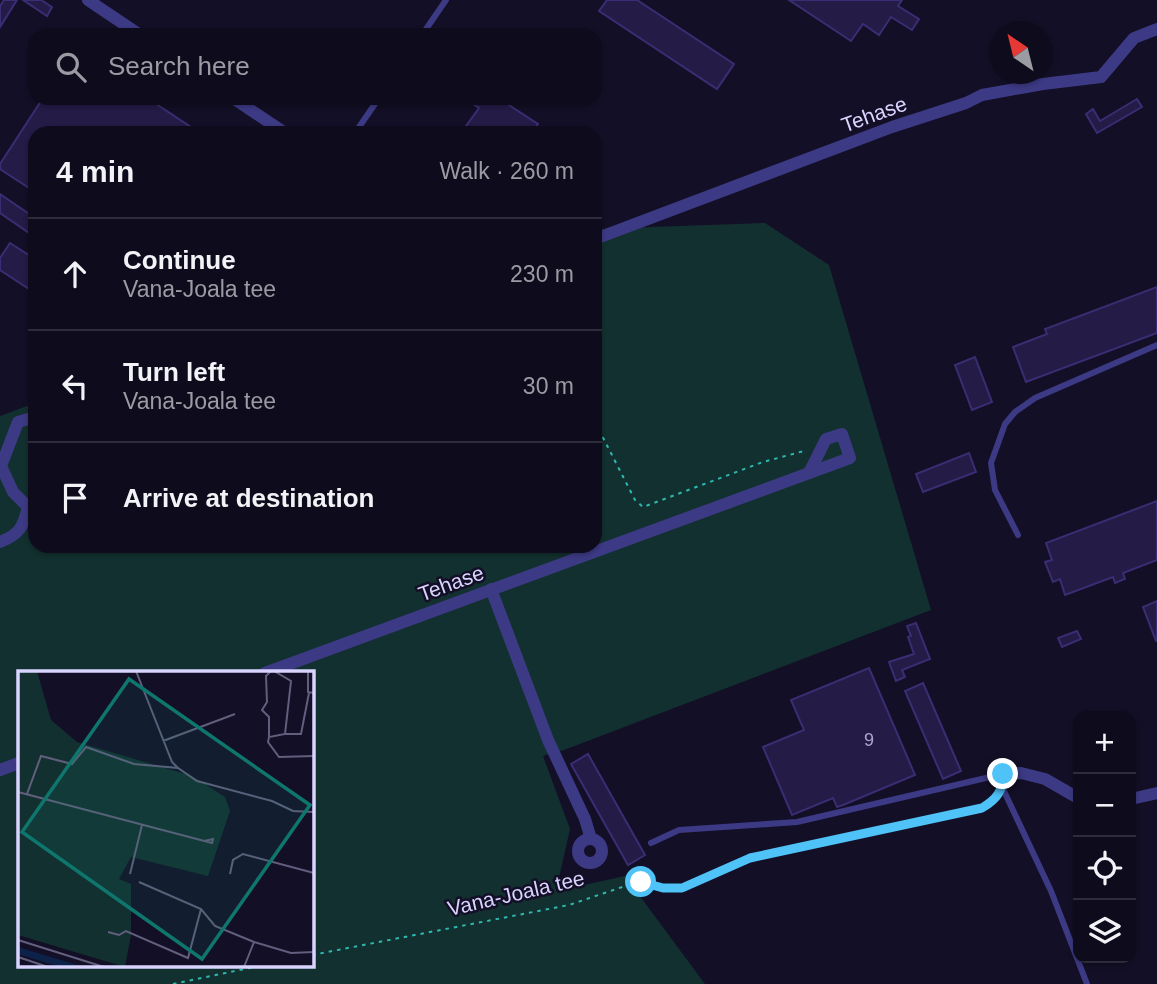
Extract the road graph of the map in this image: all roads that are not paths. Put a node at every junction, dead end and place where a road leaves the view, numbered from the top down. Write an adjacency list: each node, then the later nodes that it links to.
1 (88, 0): 3 (street)
2 (446, 0): 4 (lane)
3 (130, 28)
4 (427, 28)
5 (1157, 29): 10 (street, Tehase)
6 (243, 105): 8 (street)
7 (374, 105): 9 (lane)
8 (275, 126)
9 (360, 126)
10 (602, 236)
11 (1157, 345): 14 (lane)
12 (28, 418): 15 (street)
13 (809, 473): 16 (street, Tehase)
14 (1018, 535)
15 (0, 542)
16 (602, 549)
17 (590, 553): 18 (street, Tehase)
18 (491, 589): 19 (street, Tehase); 26 (street, Vana-Joala tee)
19 (270, 671)
20 (18, 763): 21 (street)
21 (0, 770)
22 (1003, 774): 24 (street); 27 (lane); 28 (lane)
23 (1157, 793): 25 (street)
24 (1073, 794)
25 (1136, 798)
26 (591, 839)
27 (651, 843)
28 (1087, 984)

